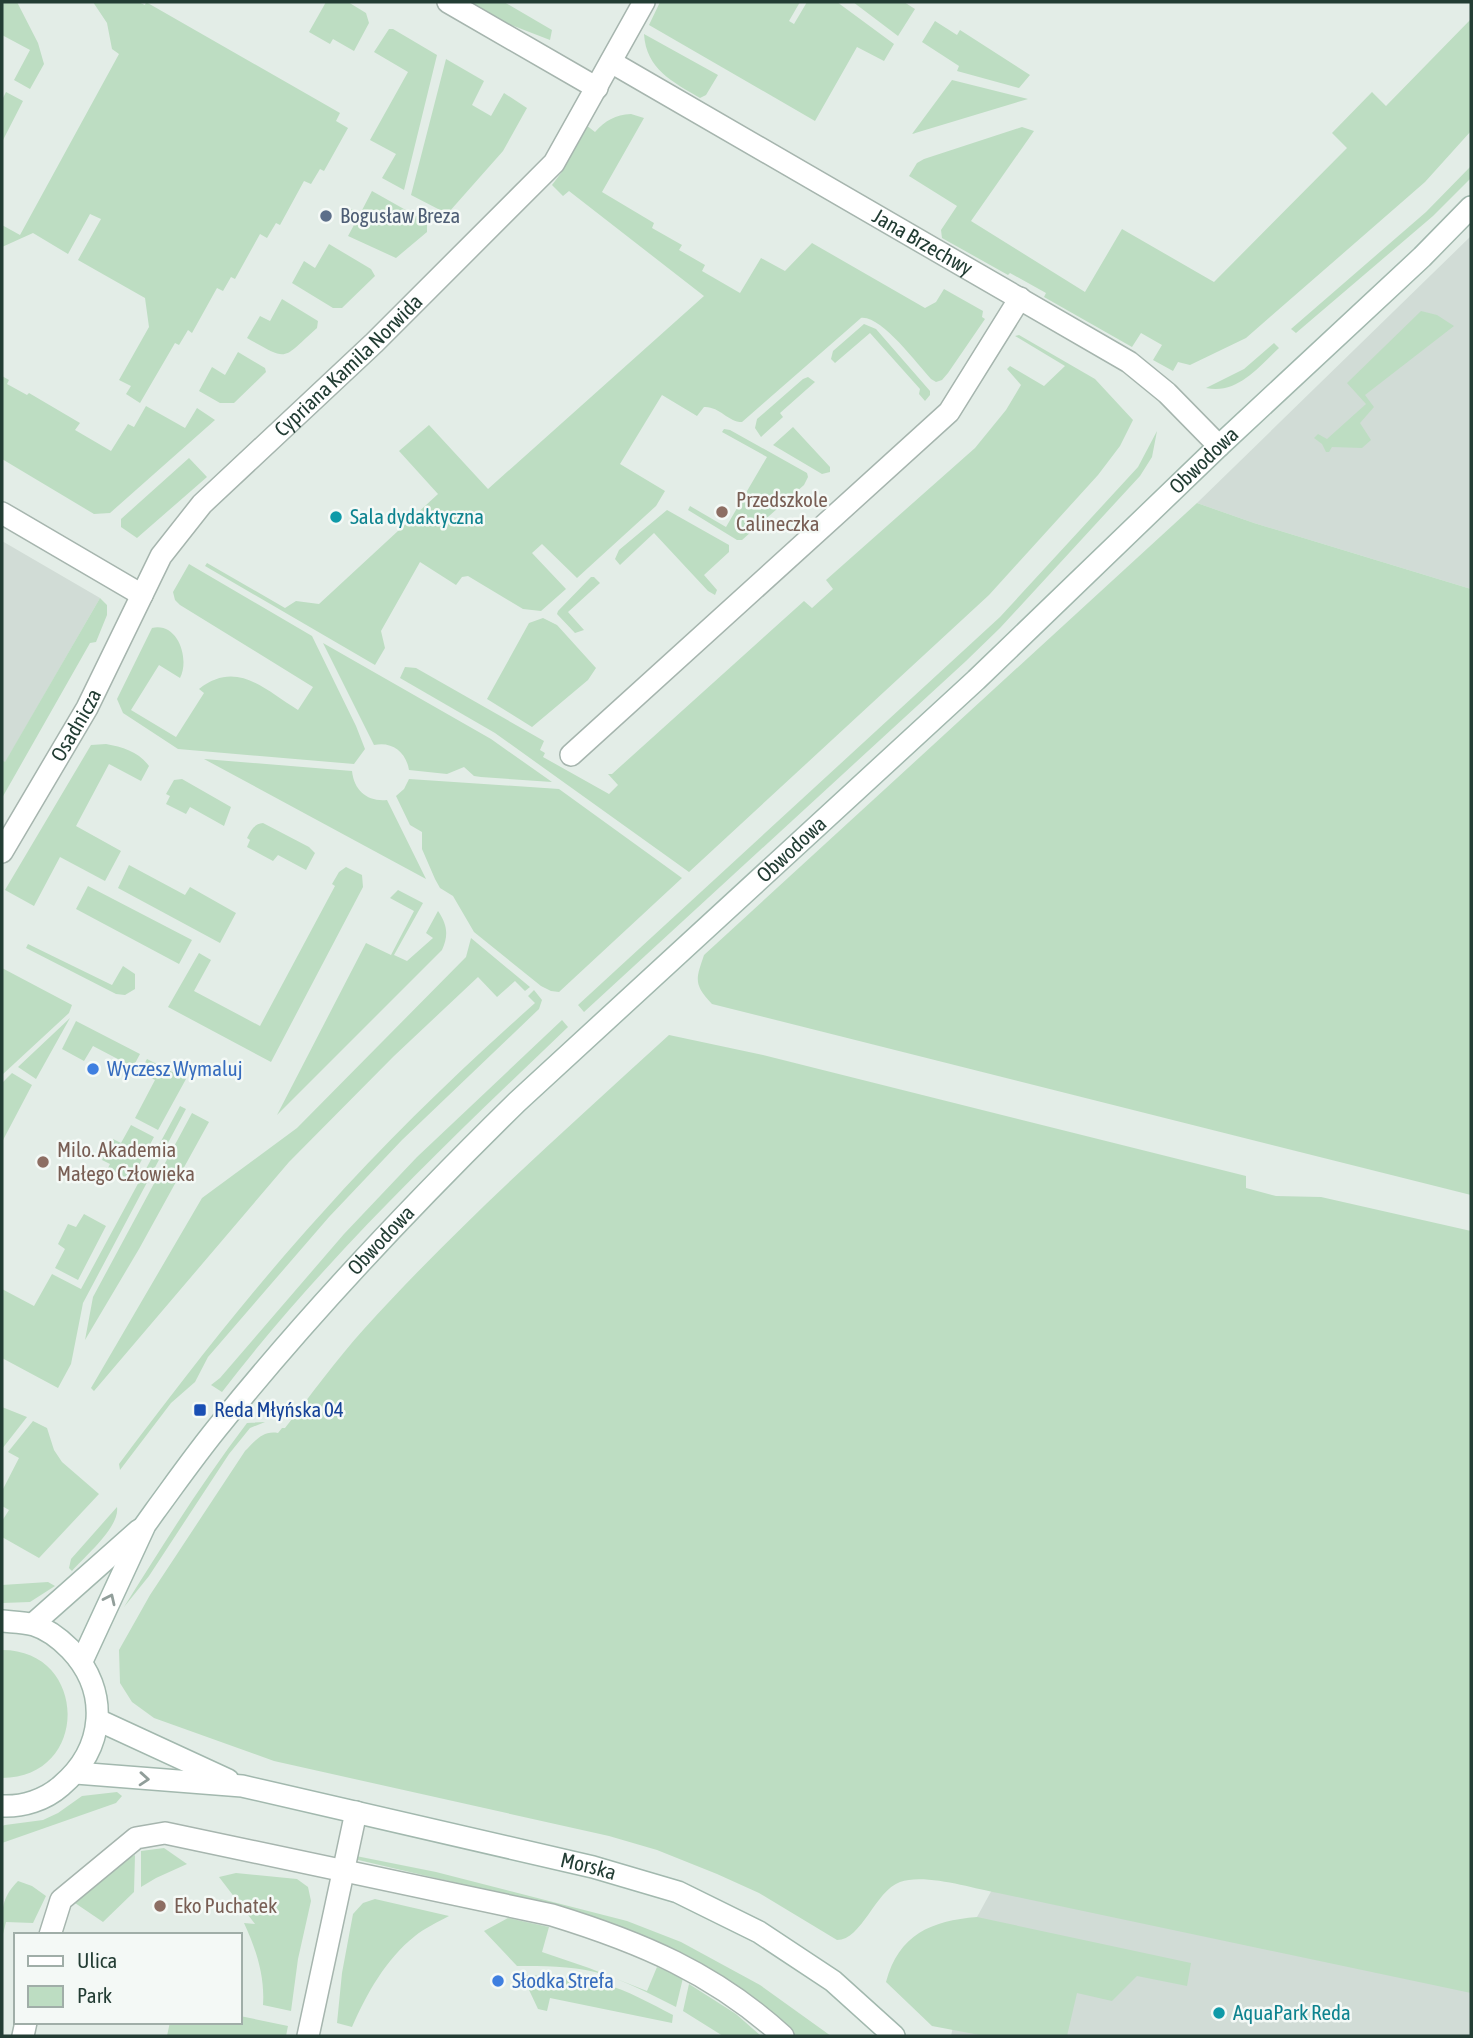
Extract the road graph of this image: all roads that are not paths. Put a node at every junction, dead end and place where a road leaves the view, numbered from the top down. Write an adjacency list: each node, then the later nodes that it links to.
1 (447, 2): 4 (street)
2 (644, 2): 3 (street, Cypriana Kamila Norwida)
3 (611, 62): 4 (street, Cypriana Kamila Norwida); 6 (street, Jana Brzechwy)
4 (597, 88): 9 (street, Cypriana Kamila Norwida)
5 (1471, 207): 7 (street, Obwodowa)
6 (1020, 298): 7 (street, Jana Brzechwy); 10 (street)
7 (1219, 446): 12 (street, Obwodowa)
8 (2, 513): 9 (street)
9 (142, 595): 11 (street, Osadnicza)
10 (571, 755)
11 (2, 852)
12 (145, 1525): 14 (street, Obwodowa); 15 (street, Obwodowa, one-way to 12)
13 (2, 1621): 14 (street)
14 (33, 1625): 15 (street)
15 (82, 1661): 16 (street)
16 (97, 1720): 17 (street); 18 (street, Morska)
17 (76, 1773): 18 (street, Morska, one-way to 18); 19 (street)
18 (242, 1786): 20 (street, Morska)
19 (2, 1806)
20 (356, 1812): 21 (street); 25 (street, Morska)
21 (343, 1871): 22 (street); 23 (street); 24 (street)
22 (51, 1933)
23 (309, 2036)
24 (783, 2036)
25 (894, 2036)

